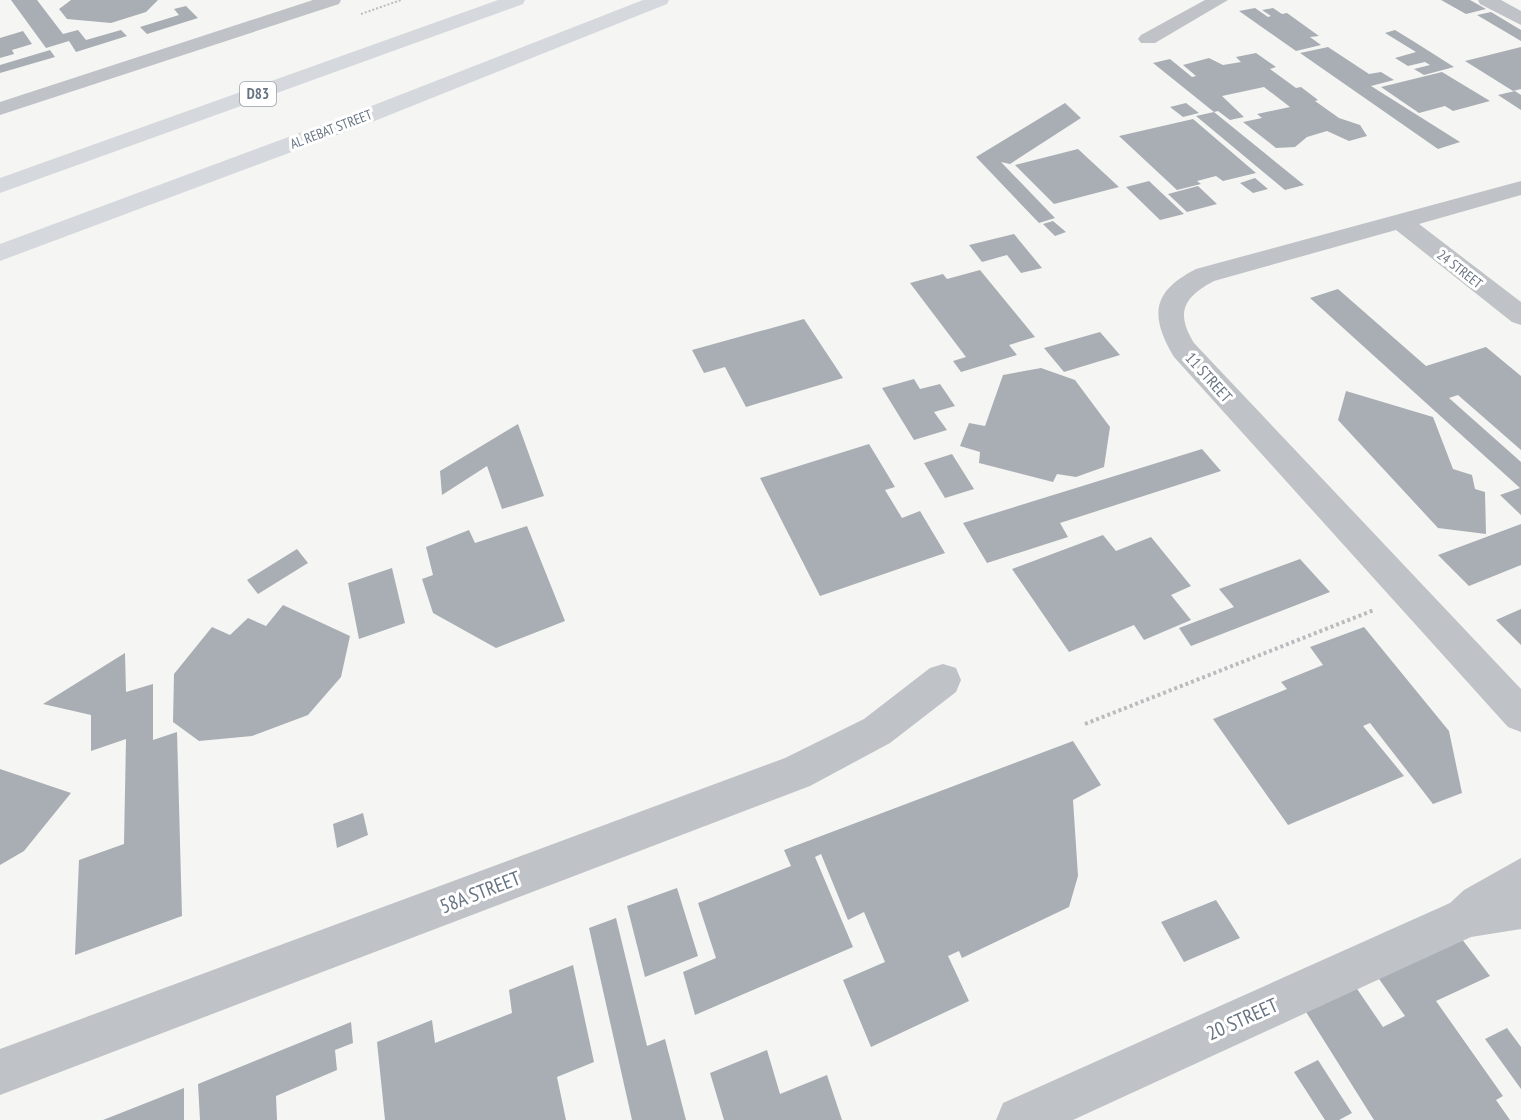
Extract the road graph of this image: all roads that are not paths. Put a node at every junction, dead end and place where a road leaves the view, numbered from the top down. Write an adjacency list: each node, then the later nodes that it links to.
1 (332, 0): 8 (street)
2 (516, 0): 10 (highway, D83)
3 (660, 0): 9 (highway, AL REBAT STREET)
4 (1220, 0): 7 (street)
5 (1487, 0): 6 (street)
6 (1521, 19)
7 (1148, 39)
8 (0, 109)
9 (364, 117): 13 (highway, AL REBAT STREET); 14 (highway)
10 (0, 186)
11 (1521, 188): 12 (street, 11 STREET)
12 (1410, 218): 15 (street, 24 STREET); 16 (street, 24 STREET); 18 (street, 11 STREET)
13 (0, 253)
14 (0, 275)
15 (1521, 300)
16 (1521, 316)
17 (943, 680): 22 (street, 58A STREET)
18 (1521, 715)
19 (1521, 879): 21 (street, 20 STREET)
20 (1521, 908): 21 (street, 20 STREET)
21 (1465, 918): 23 (street, 20 STREET)
22 (0, 1072)
23 (1020, 1120)

